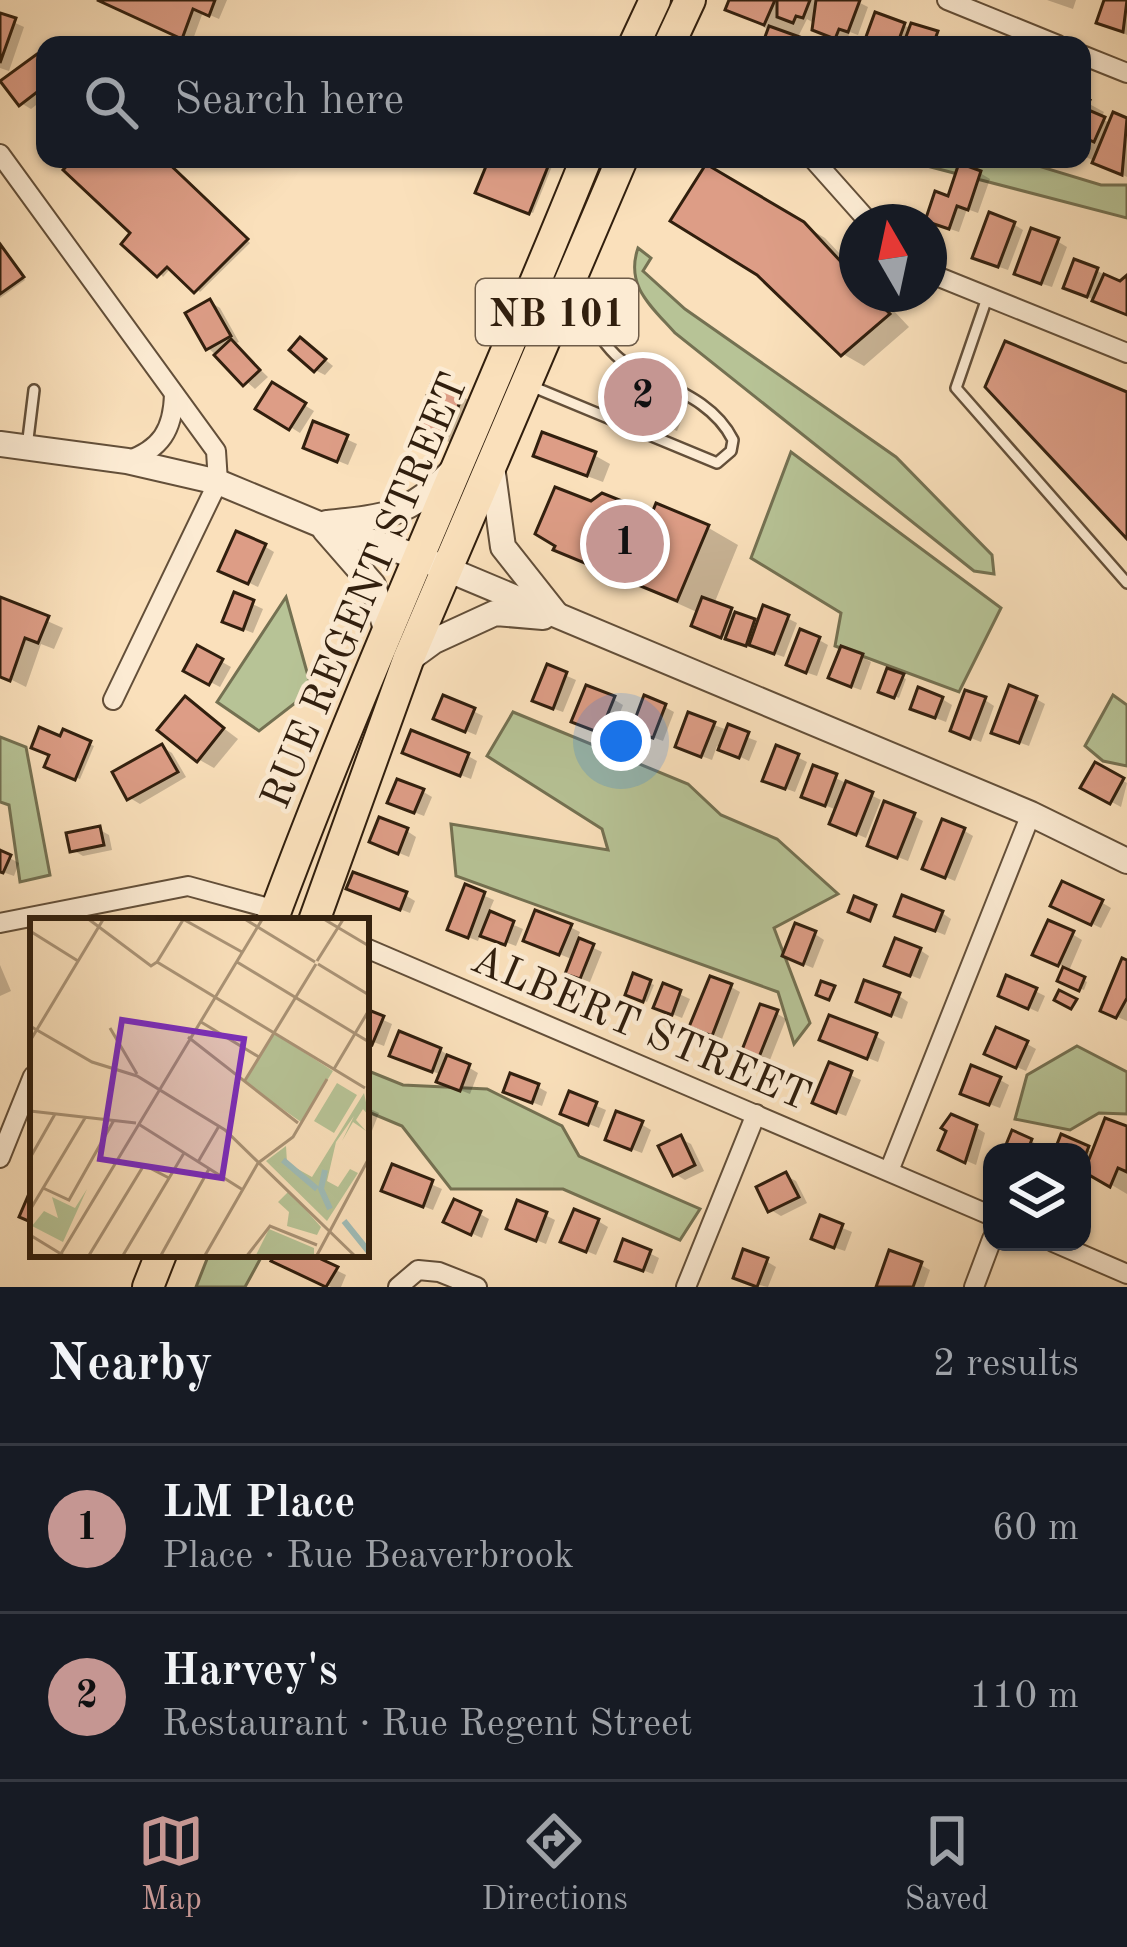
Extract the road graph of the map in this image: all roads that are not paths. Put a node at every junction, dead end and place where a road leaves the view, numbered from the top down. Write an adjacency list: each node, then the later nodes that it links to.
1 (655, 0): 4 (main road)
2 (690, 0): 5 (main road)
3 (947, 0): 6 (street)
4 (638, 36)
5 (673, 36)
6 (1036, 36)
7 (1091, 59): 8 (street)
8 (1127, 73)
9 (0, 154): 20 (street)
10 (583, 168): 24 (main road, RUE REGENT STREET / NB 101)
11 (618, 168): 15 (main road, RUE REGENT STREET / NB 101)
12 (821, 168): 13 (street)
13 (853, 204)
14 (947, 281): 16 (street)
15 (566, 291): 18 (main road, RUE REGENT STREET / NB 101); 18 (lane)
16 (987, 298): 17 (street); 29 (lane)
17 (1127, 353)
18 (526, 384): 24 (main road, RUE REGENT STREET / NB 101)
19 (34, 390): 22 (lane)
20 (174, 394): 23 (street); 25 (street)
21 (0, 444): 22 (street)
22 (27, 447): 23 (street)
23 (127, 461): 25 (street)
24 (477, 464): 26 (street); 27 (main road, RUE REGENT STREET / NB 101); 28 (main road, RUE REGENT STREET / NB 101); 30 (street)
25 (218, 482): 26 (street); 33 (street)
26 (319, 524): 27 (street); 31 (street)
27 (418, 557): 28 (street); 31 (main road, RUE REGENT STREET / NB 101)
28 (448, 570): 30 (street); 32 (main road, RUE REGENT STREET / NB 101)
29 (1127, 583)
30 (557, 616): 32 (street); 34 (street)
31 (385, 626): 36 (main road, RUE REGENT STREET / NB 101)
32 (408, 660): 38 (main road, RUE REGENT STREET / NB 101)
33 (113, 700)
34 (1031, 814): 35 (street); 45 (street)
35 (1127, 861)
36 (274, 915): 37 (street)
37 (77, 916)
38 (315, 918)
39 (30, 920): 40 (street)
40 (0, 923)
41 (369, 949): 43 (street, ALBERT STREET)
42 (30, 1083): 44 (street)
43 (755, 1114): 45 (street, ALBERT STREET); 54 (street)
44 (0, 1158)
45 (889, 1171): 46 (street, ALBERT STREET)
46 (983, 1212)
47 (988, 1251): 55 (street)
48 (1074, 1251): 50 (street)
49 (160, 1257): 51 (main road)
50 (1127, 1274)
51 (148, 1287)
52 (398, 1287): 53 (street)
53 (477, 1287)
54 (686, 1287)
55 (974, 1287)

